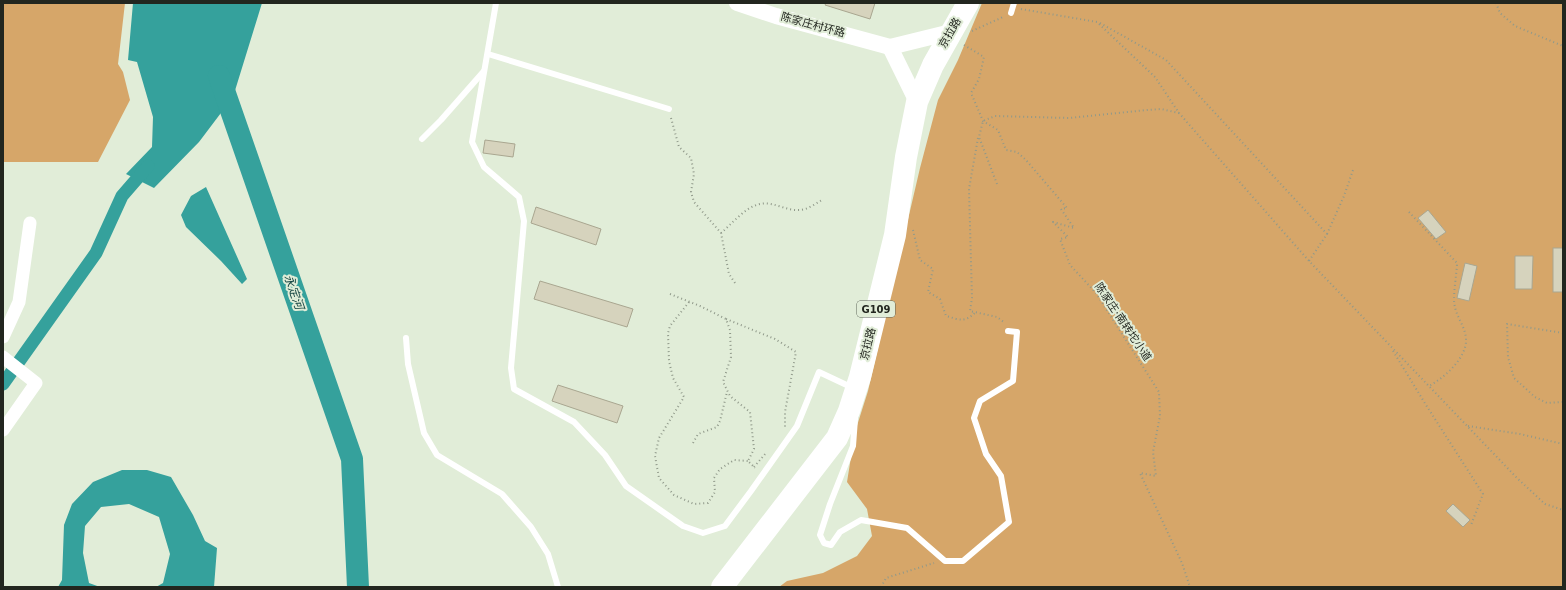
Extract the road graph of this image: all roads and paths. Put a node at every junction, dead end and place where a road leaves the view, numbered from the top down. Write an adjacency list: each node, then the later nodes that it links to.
1 (496, 3): 11 (lane)
2 (737, 3): 10 (street, 陈家庄村环路)
3 (968, 3): 8 (highway, 京拉路 / G109)
4 (1014, 3): 6 (lane)
5 (1496, 3): 9 (path)
6 (1011, 13): 7 (path); 8 (path)
7 (1097, 22): 15 (path); 26 (path)
8 (948, 37): 10 (street); 13 (highway, 京拉路 / G109); 16 (path)
9 (1563, 46)
10 (890, 47): 13 (street)
11 (488, 54): 12 (lane); 14 (lane)
12 (484, 71): 18 (lane); 52 (lane)
13 (917, 102): 40 (highway, 京拉路 / G109)
14 (669, 109): 25 (path)
15 (1180, 113): 16 (path); 27 (path)
16 (983, 121): 17 (path); 59 (path, 陈家庄·南转坨小道)
17 (978, 137): 20 (path); 31 (path)
18 (422, 139)
19 (1353, 170): 26 (path)
20 (997, 184)
21 (822, 200): 25 (path)
22 (1409, 212): 39 (path)
23 (30, 223): 35 (street)
24 (912, 228): 31 (path)
25 (721, 233): 28 (path)
26 (1327, 234): 27 (path)
27 (1309, 261): 37 (path)
28 (735, 283)
29 (670, 294): 30 (path)
30 (689, 302): 32 (path); 50 (path)
31 (976, 312): 33 (path)
32 (726, 319): 41 (path); 45 (path)
33 (1008, 331): 55 (lane)
34 (1563, 333): 42 (path)
35 (3, 337)
36 (406, 338): 56 (lane)
37 (1391, 346): 39 (path); 54 (path)
38 (3, 357): 46 (street)
39 (1429, 386): 44 (path)
40 (856, 390): 43 (highway, 京拉路 / G109); 52 (lane)
41 (728, 391): 47 (path); 50 (path)
42 (1563, 402)
43 (849, 411): 55 (lane); 57 (highway, 京拉路 / G109)
44 (1467, 426): 48 (path); 53 (path)
45 (785, 429)
46 (3, 430)
47 (693, 443)
48 (1563, 444)
49 (767, 451): 51 (path)
50 (748, 461): 51 (path)
51 (754, 467): 52 (path)
52 (762, 475)
53 (1563, 510)
54 (1471, 525)
55 (945, 561): 58 (path)
56 (558, 587)
57 (722, 587)
58 (881, 587)
59 (1190, 587)

